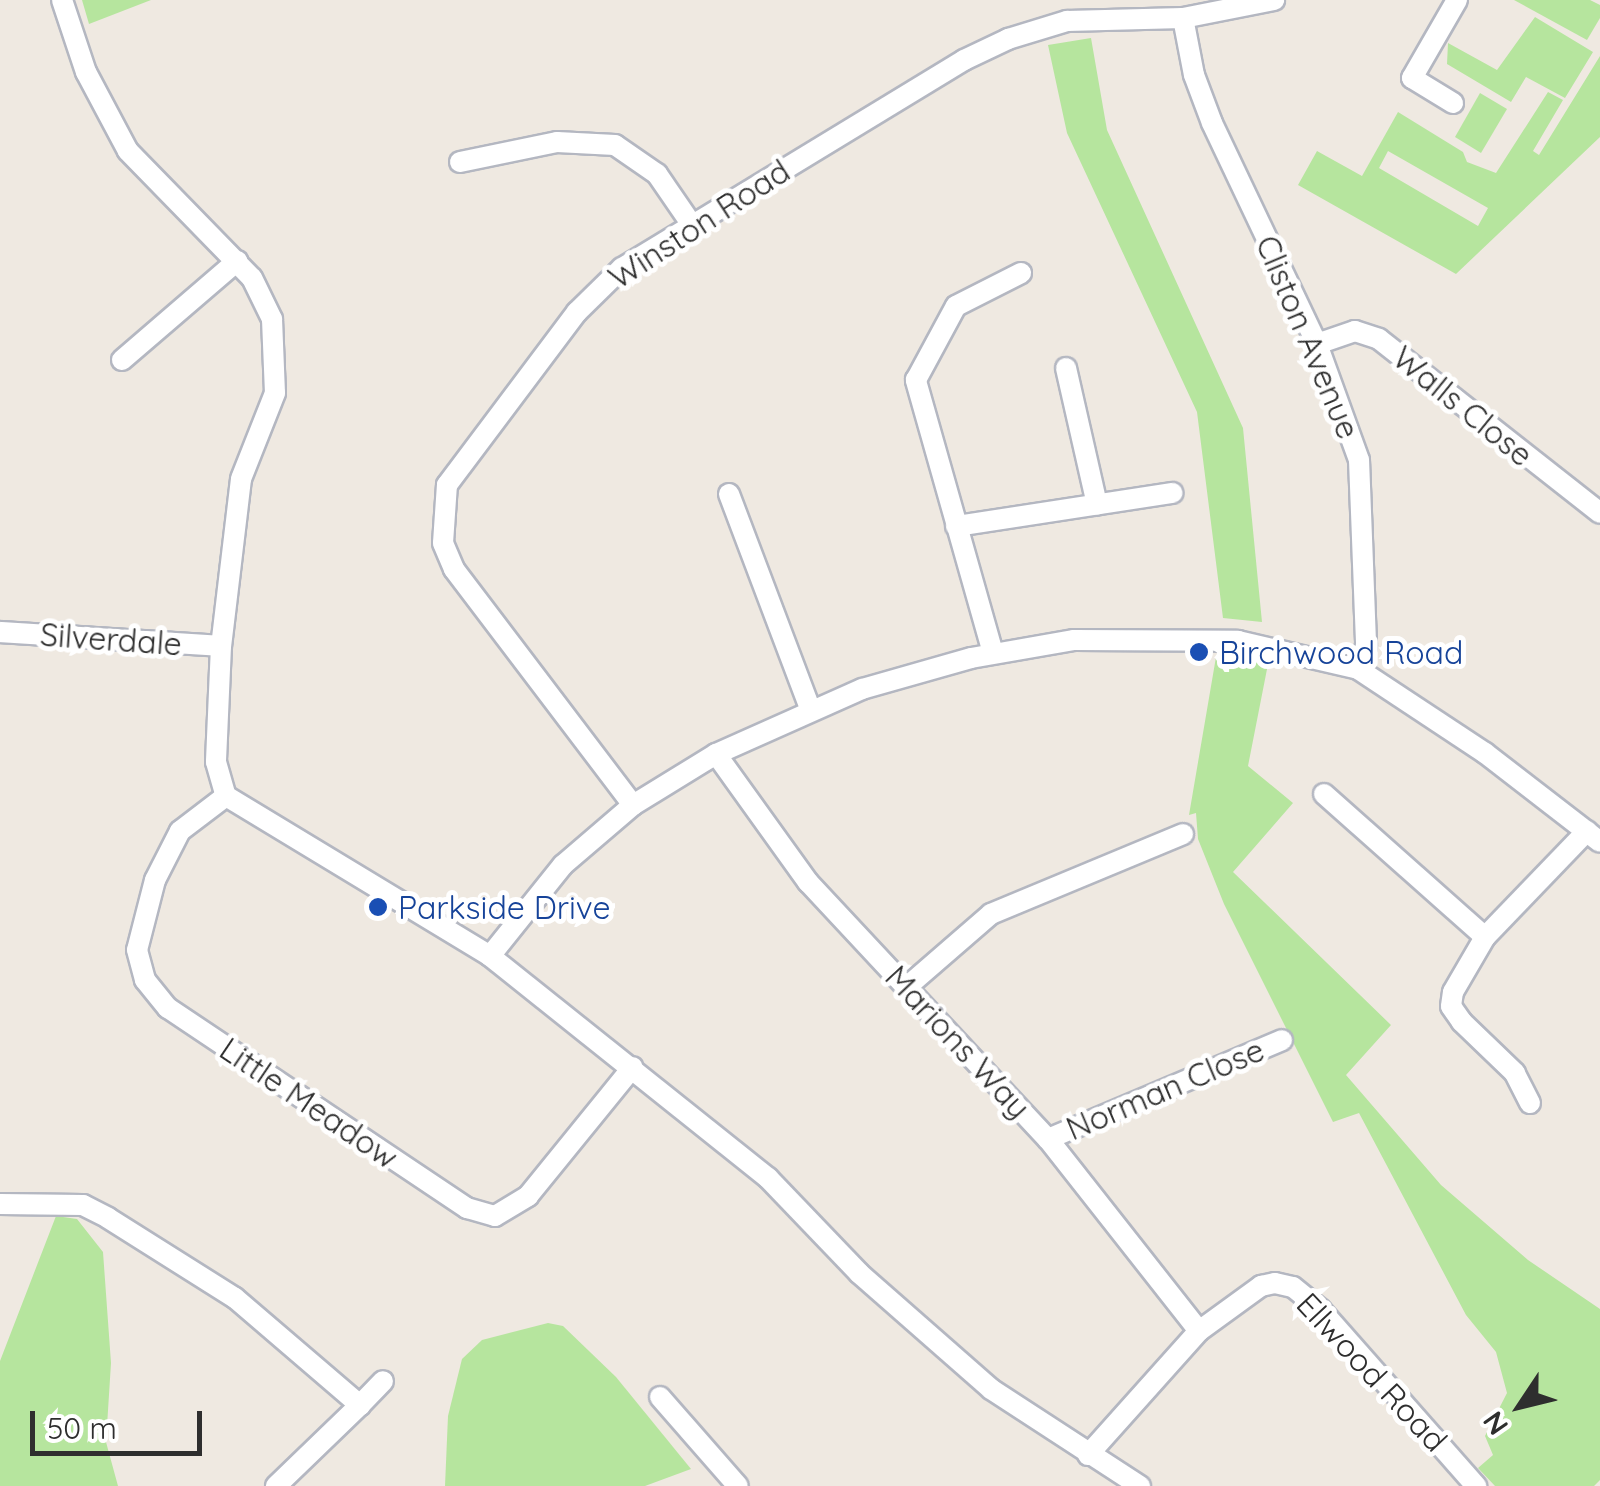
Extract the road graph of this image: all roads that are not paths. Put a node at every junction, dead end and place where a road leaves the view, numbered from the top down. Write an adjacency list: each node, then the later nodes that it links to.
1 (62, 0): 8 (street)
2 (1274, 0): 4 (street, Winston Road)
3 (1457, 0): 5 (street)
4 (1184, 18): 7 (street, Winston Road); 10 (street, Cliston Avenue)
5 (1452, 103)
6 (460, 162): 7 (street)
7 (692, 225): 26 (street, Winston Road)
8 (237, 262): 11 (street); 19 (street)
9 (1021, 273): 17 (street)
10 (1317, 344): 16 (street, Walls Close); 21 (street, Cliston Avenue)
11 (122, 360)
12 (1066, 368): 15 (street)
13 (729, 494): 22 (street)
14 (1172, 494): 15 (street)
15 (1097, 505): 17 (street)
16 (1600, 512)
17 (956, 526): 20 (street)
18 (0, 632): 19 (street, Silverdale)
19 (221, 646): 25 (street)
20 (993, 652): 21 (street); 22 (street)
21 (1358, 669): 28 (street)
22 (811, 711): 23 (street)
23 (716, 754): 26 (street); 31 (street, Marions Way)
24 (1324, 794): 29 (street)
25 (226, 796): 30 (street); 33 (street, Little Meadow)
26 (633, 805): 30 (street)
27 (1183, 834): 31 (street)
28 (1594, 837): 29 (street)
29 (1485, 938): 34 (street)
30 (490, 956): 33 (street)
31 (909, 986): 35 (street, Marions Way)
32 (1282, 1040): 35 (street, Norman Close)
33 (633, 1067): 41 (street)
34 (1530, 1103)
35 (1048, 1138): 37 (street, Marions Way)
36 (0, 1204): 40 (street)
37 (1199, 1331): 41 (street, Ellwood Road); 45 (street, Ellwood Road)
38 (382, 1381): 40 (street)
39 (660, 1397): 43 (street)
40 (360, 1406): 42 (street)
41 (1088, 1455): 44 (street)
42 (276, 1486)
43 (738, 1486)
44 (1140, 1486)
45 (1476, 1486)

